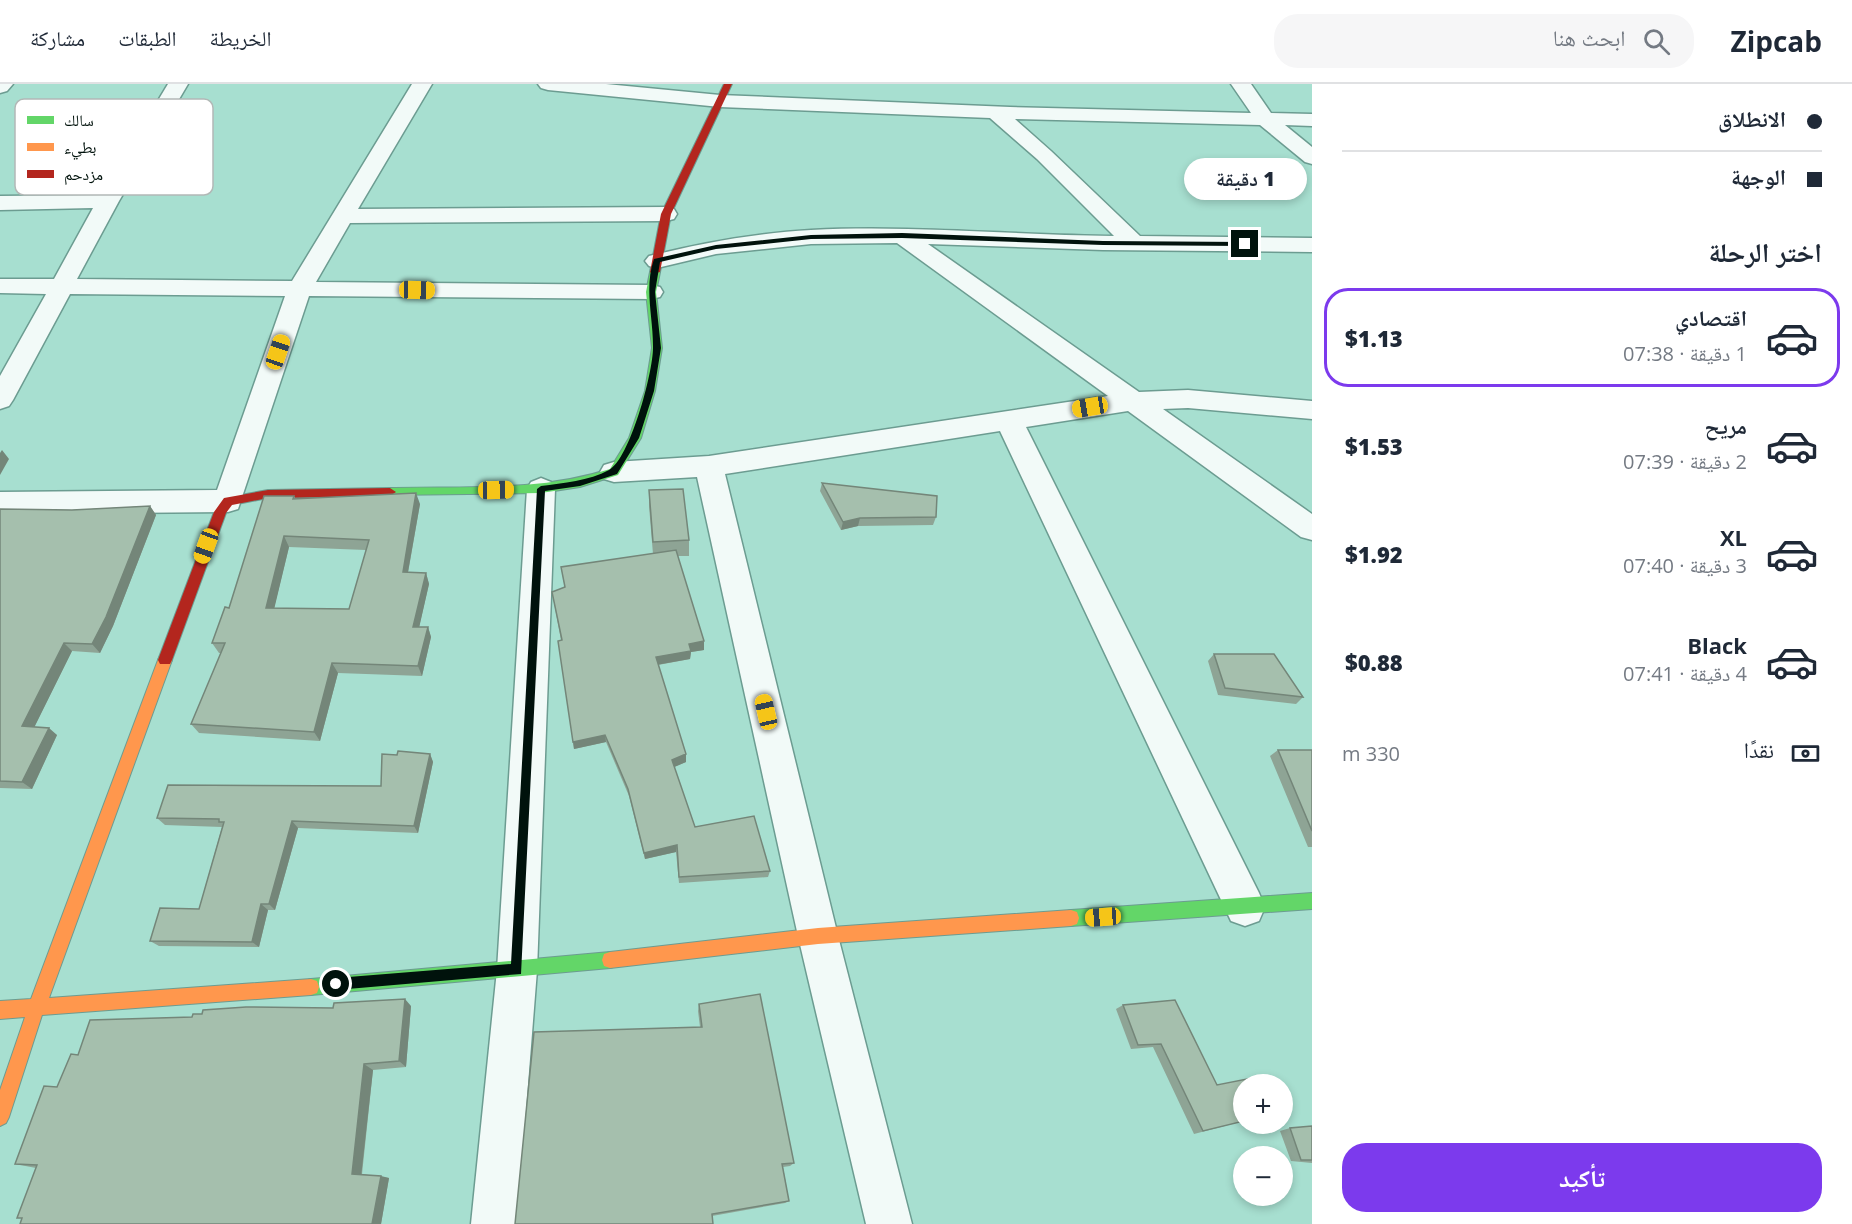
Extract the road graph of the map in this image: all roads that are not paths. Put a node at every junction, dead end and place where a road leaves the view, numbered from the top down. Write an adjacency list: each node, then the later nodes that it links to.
1 (178, 84): 6 (street)
2 (422, 84): 15 (street)
3 (548, 84): 5 (street)
4 (1241, 84): 8 (street)
5 (724, 92): 7 (street); 14 (street)
6 (169, 99)
7 (995, 112): 8 (street); 17 (street)
8 (1265, 120): 9 (street); 10 (street)
9 (1312, 120)
10 (1312, 158)
11 (112, 195): 12 (street)
12 (108, 201): 13 (street); 20 (street)
13 (0, 202)
14 (666, 214): 15 (street); 19 (street)
15 (343, 216): 22 (street)
16 (902, 236): 17 (street); 19 (street); 25 (street)
17 (1134, 243): 18 (street)
18 (1312, 245)
19 (657, 261): 23 (street)
20 (62, 285): 21 (street); 22 (street); 24 (street)
21 (0, 286)
22 (300, 288): 23 (street); 31 (street)
23 (651, 292): 29 (street)
24 (0, 400)
25 (1135, 401): 26 (street); 27 (street); 33 (street)
26 (1312, 410)
27 (1009, 420): 28 (street); 35 (street)
28 (709, 466): 29 (street); 36 (street)
29 (614, 472): 30 (street)
30 (541, 489): 31 (street); 37 (street)
31 (228, 501): 32 (street); 38 (street)
32 (0, 503)
33 (1312, 529)
34 (1312, 901): 35 (street)
35 (1245, 907): 36 (street)
36 (818, 936): 37 (street); 42 (street)
37 (517, 970): 38 (street); 41 (street)
38 (36, 1009): 39 (street); 40 (street)
39 (0, 1010)
40 (0, 1117)
41 (494, 1224)
42 (889, 1224)

